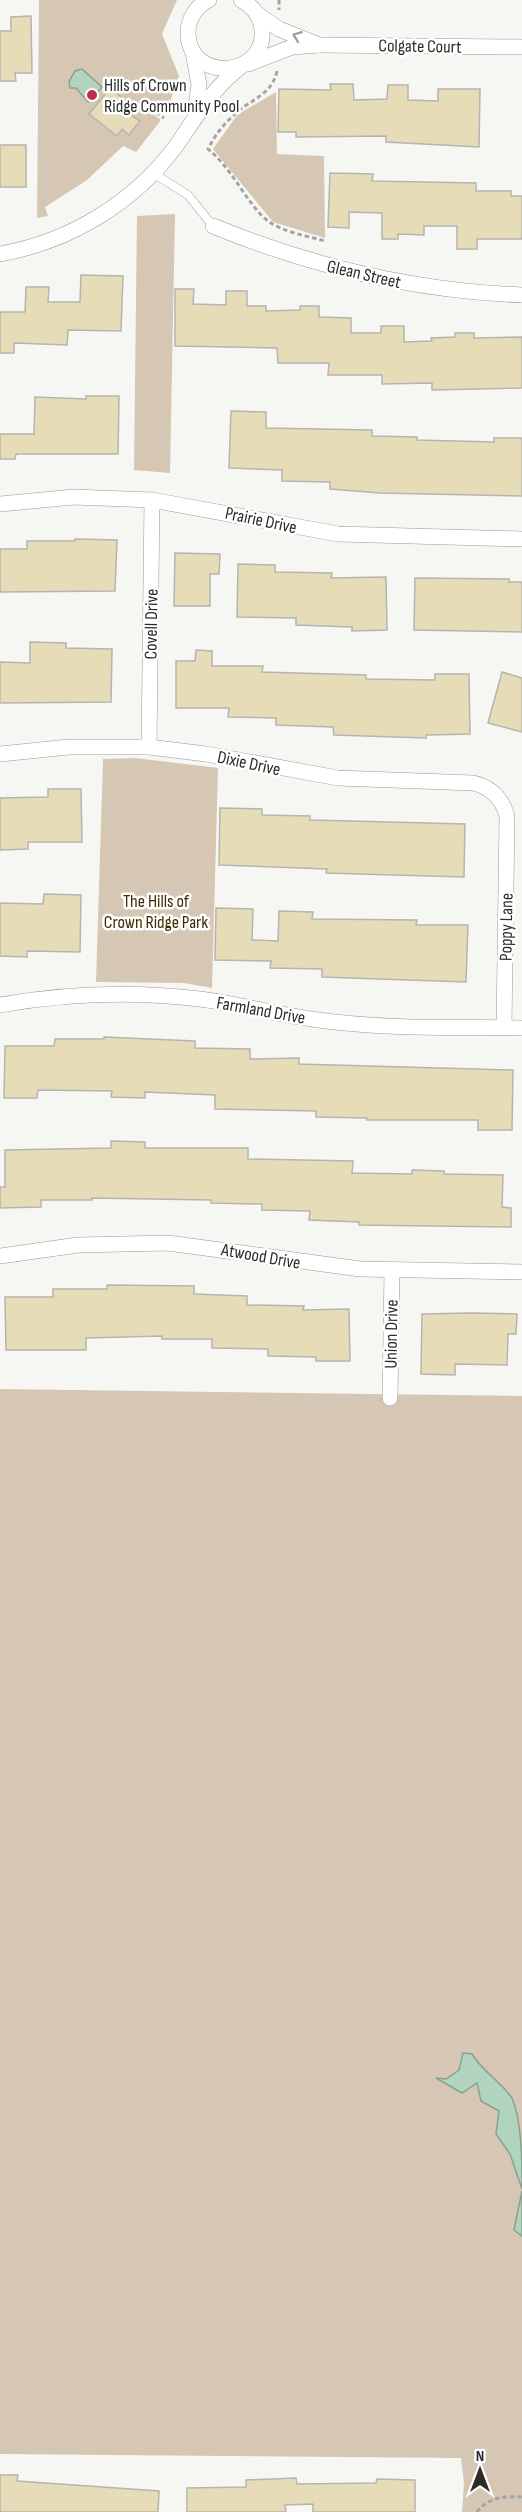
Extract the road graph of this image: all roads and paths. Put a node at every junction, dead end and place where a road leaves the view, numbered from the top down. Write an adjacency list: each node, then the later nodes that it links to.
1 (241, 0): 4 (street, Colgate Court)
2 (279, 0): 5 (path)
3 (206, 1): 8 (street)
4 (253, 8): 5 (street, Colgate Court); 10 (street)
5 (279, 29): 6 (street, Colgate Court, one-way to 5)
6 (319, 45): 7 (street, Colgate Court); 9 (street, Colgate Court)
7 (522, 47)
8 (193, 51): 10 (street); 13 (street)
9 (278, 52): 10 (street, Colgate Court); 16 (path)
10 (244, 65): 13 (street)
11 (150, 108): 12 (path)
12 (164, 118)
13 (193, 119): 14 (street)
14 (153, 173): 15 (lane); 17 (street)
15 (213, 226): 18 (street, Glean Street)
16 (325, 241)
17 (0, 254)
18 (522, 295)
19 (152, 500): 20 (street, Prairie Drive); 21 (street, Prairie Drive); 22 (street, Covell Drive)
20 (0, 504)
21 (522, 539)
22 (149, 747): 23 (street, Dixie Drive); 24 (street, Dixie Drive)
23 (0, 754)
24 (495, 794): 26 (street, Poppy Lane)
25 (0, 1005): 26 (street, Farmland Drive)
26 (504, 1027): 27 (street, Farmland Drive)
27 (522, 1028)
28 (0, 1256): 29 (street, Atwood Drive)
29 (392, 1270): 30 (street, Atwood Drive); 31 (street, Union Drive)
30 (522, 1272)
31 (390, 1398)
32 (522, 2497): 33 (path)
33 (477, 2512)

